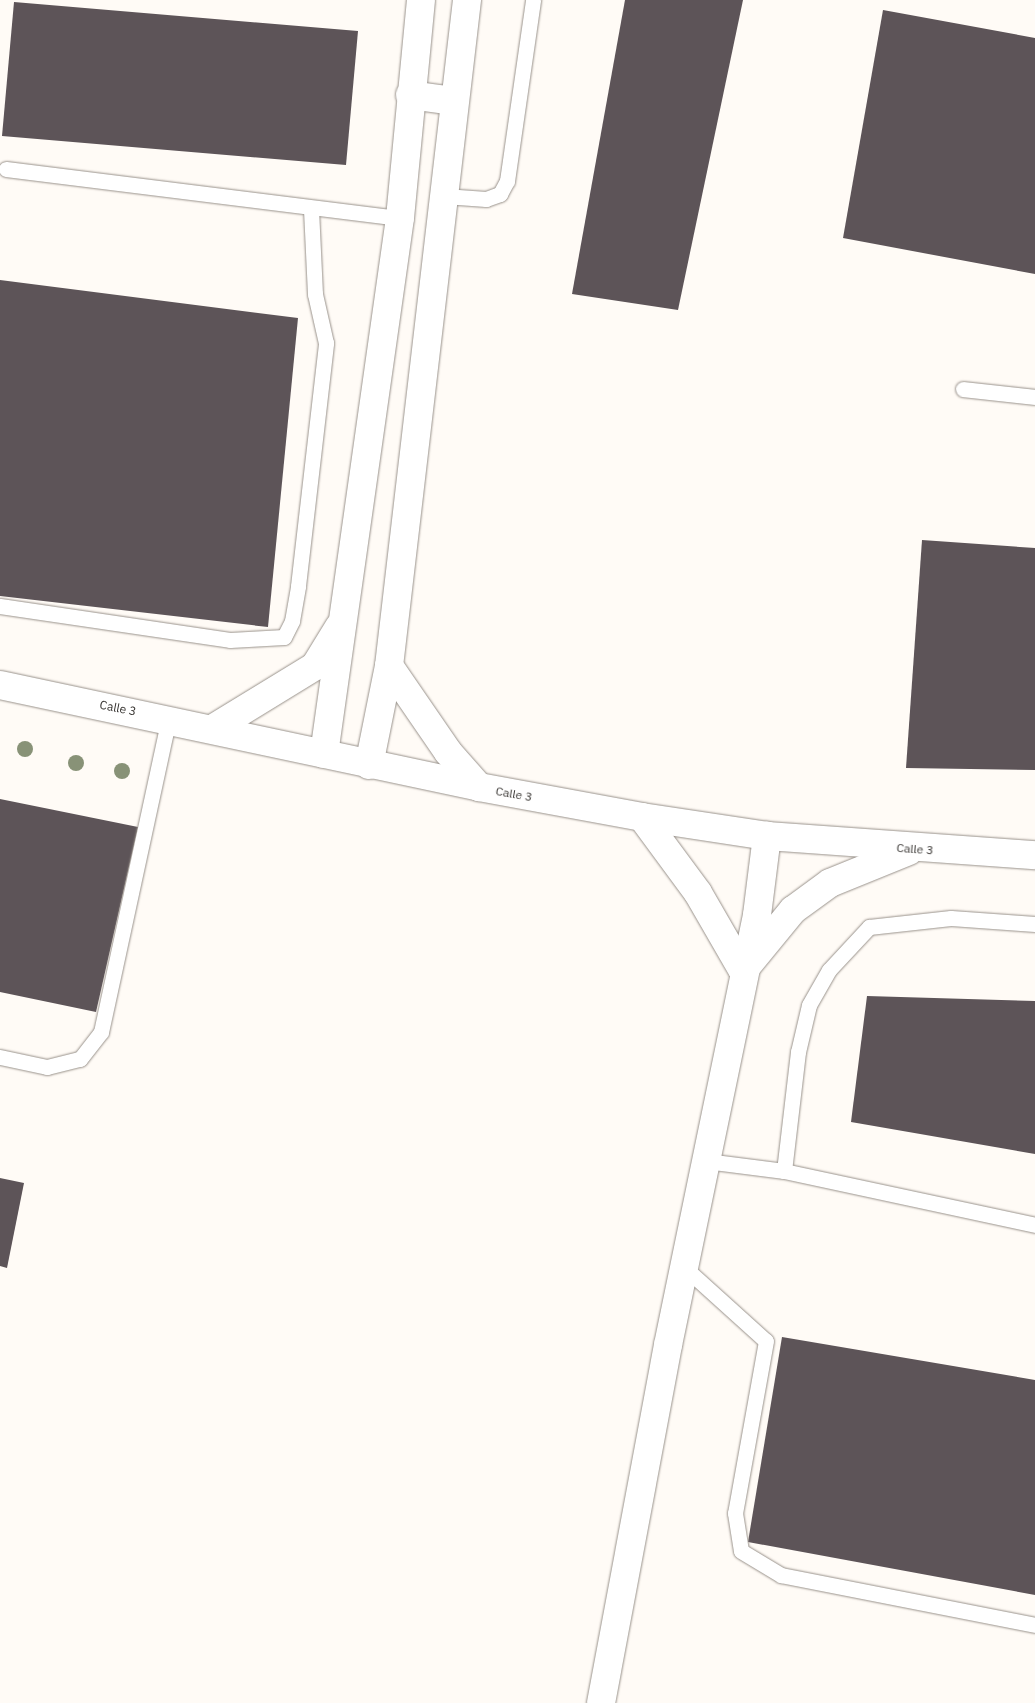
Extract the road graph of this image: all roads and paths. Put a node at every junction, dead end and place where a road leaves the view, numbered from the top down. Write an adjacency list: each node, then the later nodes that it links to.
1 (421, 0): 4 (street)
2 (467, 0): 5 (street)
3 (533, 0): 7 (lane)
4 (410, 95): 5 (street); 9 (street)
5 (454, 101): 7 (street)
6 (6, 169): 8 (lane)
7 (444, 196): 14 (street)
8 (311, 210): 9 (lane); 12 (lane)
9 (400, 218): 13 (street)
10 (963, 389): 11 (lane)
11 (1035, 397)
12 (0, 606)
13 (345, 617): 17 (street); 18 (street)
14 (389, 666): 19 (street); 20 (street)
15 (0, 684): 16 (street, Calle 3)
16 (168, 718): 17 (street, Calle 3); 27 (lane)
17 (214, 728): 18 (street, Calle 3)
18 (324, 754): 19 (street, Calle 3)
19 (369, 765): 20 (street, Calle 3)
20 (479, 788): 21 (street, Calle 3)
21 (642, 817): 22 (street, Calle 3); 26 (street)
22 (767, 836): 23 (street, Calle 3); 26 (street)
23 (913, 849): 24 (street, Calle 3); 26 (street)
24 (1035, 855)
25 (1035, 924): 29 (lane)
26 (744, 970): 28 (street)
27 (0, 1057)
28 (706, 1161): 29 (lane); 31 (street)
29 (784, 1171): 30 (lane)
30 (1035, 1225)
31 (684, 1267): 32 (lane); 33 (street)
32 (1035, 1625)
33 (601, 1703)

